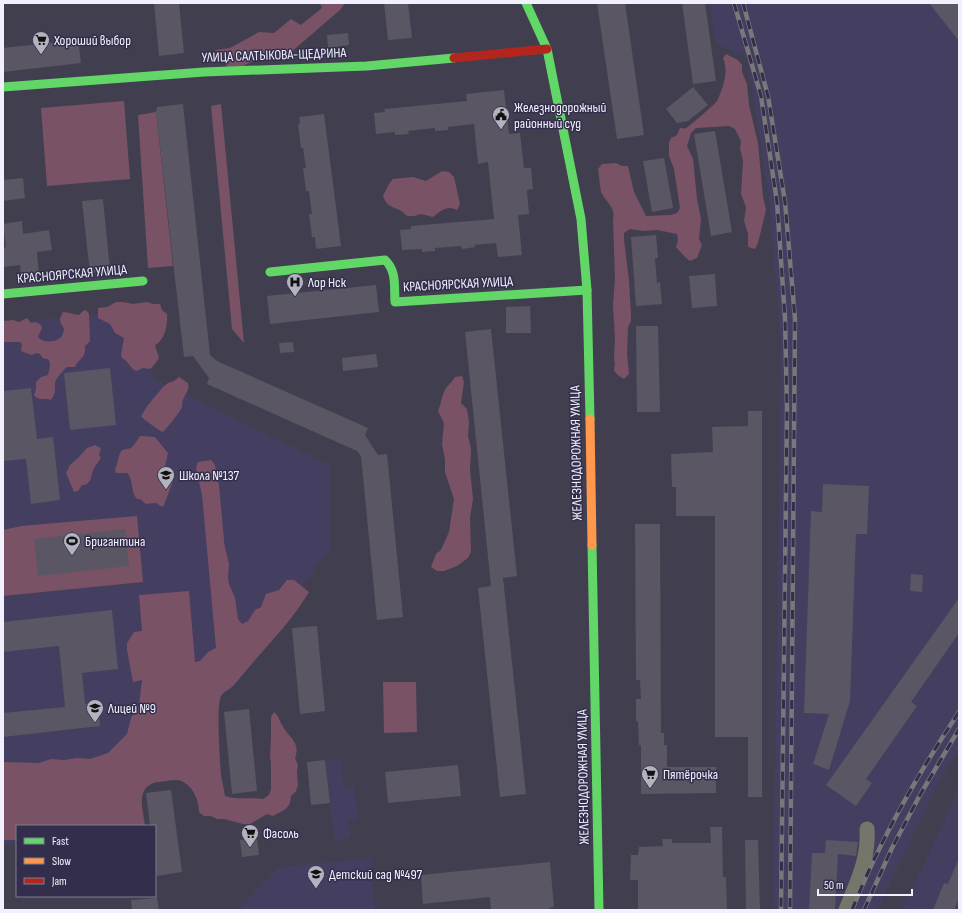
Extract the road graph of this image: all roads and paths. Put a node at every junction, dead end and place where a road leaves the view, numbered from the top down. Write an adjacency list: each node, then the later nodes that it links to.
1 (526, 3): 2 (street, ЖЕЛЕЗНОДОРОЖНАЯ УЛИЦА)
2 (547, 50): 3 (street, УЛИЦА САЛТЫКОВА-ЩЕДРИНА); 6 (street, ЖЕЛЕЗНОДОРОЖНАЯ УЛИЦА)
3 (3, 87)
4 (270, 272): 6 (street, КРАСНОЯРСКАЯ УЛИЦА)
5 (143, 281): 7 (street, КРАСНОЯРСКАЯ УЛИЦА)
6 (587, 290): 9 (street, ЖЕЛЕЗНОДОРОЖНАЯ УЛИЦА)
7 (3, 294)
8 (867, 829): 10 (street)
9 (599, 910)
10 (846, 910)

